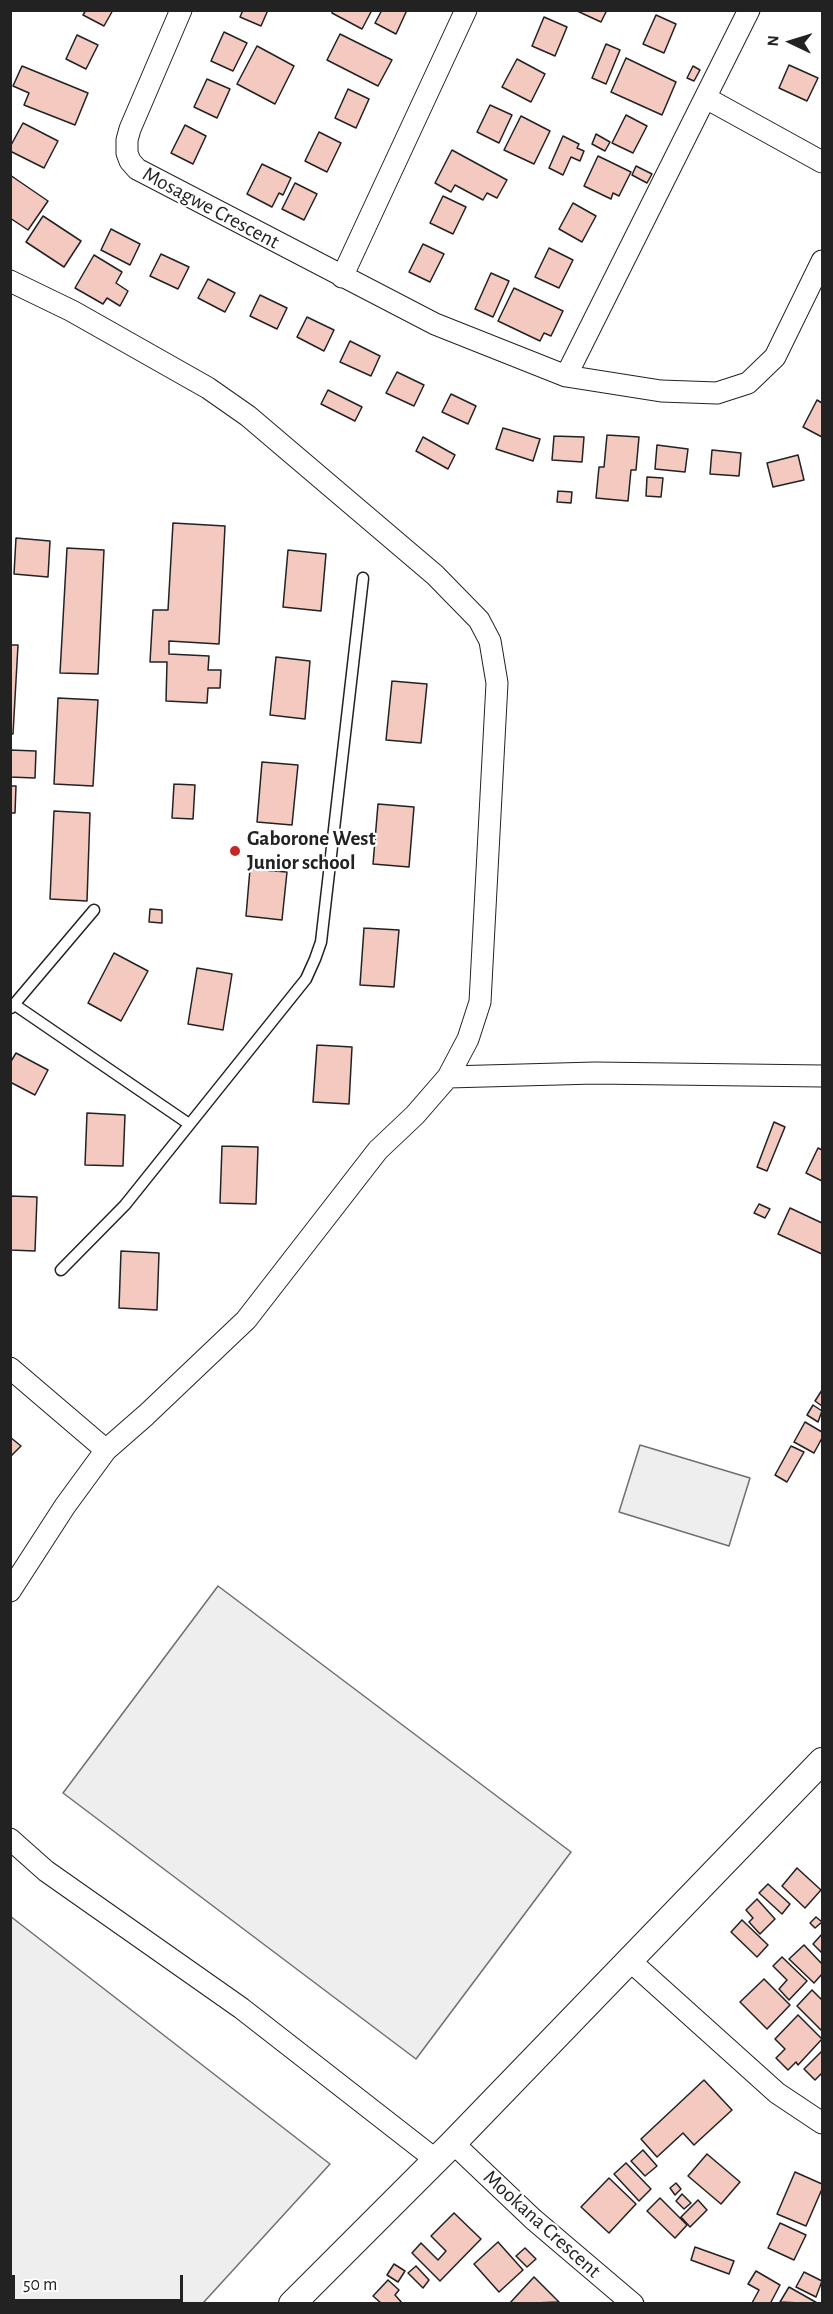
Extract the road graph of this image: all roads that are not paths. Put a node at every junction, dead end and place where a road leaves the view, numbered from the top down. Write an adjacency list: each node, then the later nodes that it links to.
1 (181, 10): 7 (street, Mosagwe Crescent)
2 (466, 10): 7 (street)
3 (749, 10): 4 (street)
4 (706, 98): 5 (street); 9 (street)
5 (822, 162)
6 (822, 261): 9 (street)
7 (342, 277): 9 (street)
8 (10, 281): 14 (street)
9 (566, 376)
10 (363, 578): 15 (lane)
11 (94, 910): 12 (lane)
12 (13, 1007): 15 (lane)
13 (822, 1076): 14 (street)
14 (448, 1077): 18 (street)
15 (189, 1124): 16 (lane)
16 (61, 1270)
17 (10, 1368): 18 (street)
18 (106, 1450): 19 (street)
19 (10, 1591)
20 (819, 1771): 22 (street)
21 (10, 1839): 24 (street, Mookana Crescent)
22 (628, 1959): 23 (street); 24 (street)
23 (822, 2123)
24 (444, 2151): 25 (street); 26 (street, Mookana Crescent)
25 (292, 2304)
26 (633, 2304)

